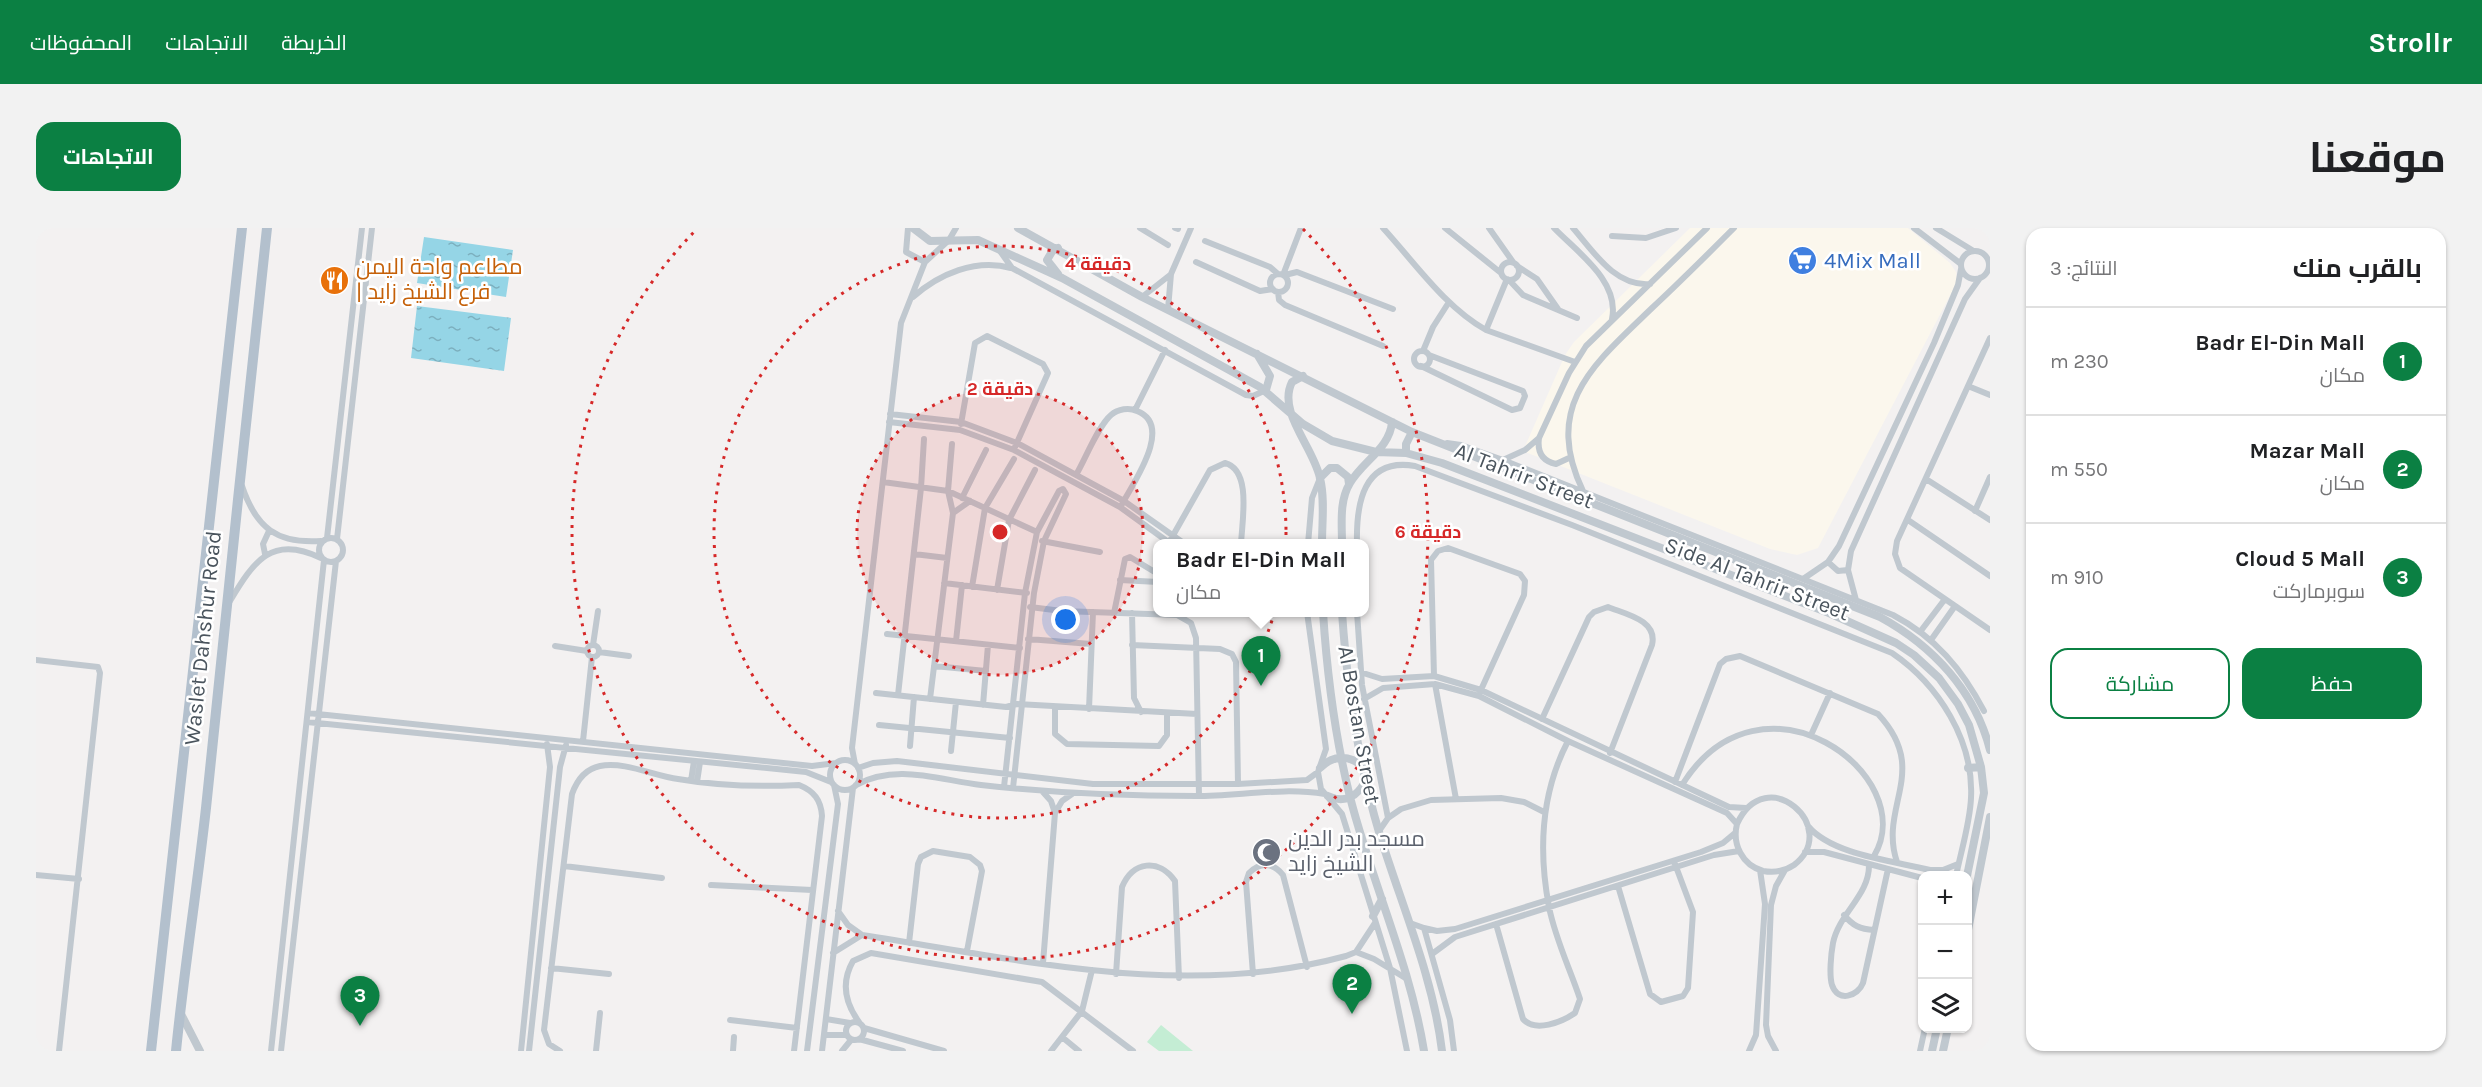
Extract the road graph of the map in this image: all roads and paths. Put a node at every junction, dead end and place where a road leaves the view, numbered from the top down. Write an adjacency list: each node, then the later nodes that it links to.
1 (242, 228): 374 (main road, Waslet Dahshur Road)
2 (267, 228): 90 (main road, Waslet Dahshur Road)
3 (362, 228): 119 (street)
4 (372, 228): 120 (street)
5 (908, 228): 31 (street)
6 (913, 228): 23 (street, Al Tahrir Street)
7 (956, 228): 23 (street)
8 (1018, 228): 28 (street, Al Tahrir Street)
9 (1140, 228): 26 (street)
10 (1191, 228): 37 (street)
11 (1301, 228): 38 (street)
12 (1383, 228): 47 (street)
13 (1445, 228): 36 (street)
14 (1489, 228): 33 (street)
15 (1554, 228): 52 (street)
16 (1573, 228): 43 (street)
17 (1676, 228): 22 (street)
18 (1707, 228): 43 (street)
19 (1734, 228): 85 (street)
20 (1914, 228): 25 (street)
21 (1937, 228): 25 (street); 29 (street)
22 (1612, 236)
23 (950, 240): 27 (street, Al Tahrir Street); 31 (street)
24 (1205, 241): 38 (street)
25 (1933, 242): 34 (street)
26 (1168, 245)
27 (998, 248): 35 (street); 39 (street, Al Tahrir Street)
28 (1058, 249): 39 (street); 45 (street, Al Tahrir Street)
29 (1972, 250): 30 (street); 34 (street)
30 (1989, 260): 40 (street)
31 (925, 262): 46 (street)
32 (1196, 262): 44 (street)
33 (1515, 264): 36 (street); 42 (street); 50 (street)
34 (1961, 266): 40 (street); 57 (street)
35 (1012, 268): 46 (street); 56 (street)
36 (1501, 273): 42 (street)
37 (1171, 274): 45 (street); 48 (street)
38 (1282, 275): 44 (street); 44 (street); 49 (street)
39 (1062, 278): 54 (street, Al Tahrir Street)
40 (1980, 278): 41 (street); 59 (street)
41 (1990, 279)
42 (1508, 280): 50 (street); 53 (street)
43 (1650, 284): 52 (street)
44 (1275, 290): 58 (street)
45 (1142, 297): 48 (street, Al Tahrir Street)
46 (910, 299): 71 (street)
47 (1449, 302): 53 (street); 61 (street)
48 (1168, 309): 62 (street, Al Tahrir Street)
49 (1392, 309)
50 (1558, 309): 51 (street)
51 (1577, 318)
52 (1612, 321): 63 (street)
53 (1486, 330): 63 (street)
54 (1157, 332): 56 (street); 67 (street, Al Tahrir Street)
55 (1990, 340): 66 (street)
56 (1152, 343): 60 (street)
57 (1934, 343): 59 (street); 101 (street)
58 (1383, 346)
59 (1943, 347): 103 (street)
60 (1165, 350): 67 (street); 69 (street)
61 (1426, 353): 64 (street); 64 (street); 64 (street)
62 (1257, 354): 65 (street, Al Tahrir Street); 67 (street)
63 (1575, 362): 77 (street)
64 (1421, 366)
65 (1304, 376): 70 (street); 74 (street, Al Tahrir Street)
66 (1968, 386): 68 (street); 95 (street)
67 (1266, 390): 70 (street, Al Tahrir Street)
68 (1990, 395)
69 (1135, 410): 93 (street); 105 (street)
70 (1289, 410): 83 (street, Al Tahrir Street); 94 (street)
71 (890, 414): 72 (street); 73 (street)
72 (889, 422): 75 (street); 96 (street)
73 (961, 422): 75 (street); 81 (street); 81 (street)
74 (1392, 422): 76 (street, Al Tahrir Street); 83 (street)
75 (960, 430): 81 (street)
76 (1412, 432): 79 (street, Al Tahrir Street); 84 (street)
77 (1539, 438): 85 (street); 87 (street)
78 (924, 439): 98 (street)
79 (1440, 443): 87 (street, Side Al Tahrir Street); 107 (street, Al Tahrir Street)
80 (952, 444): 99 (street)
81 (1015, 447): 93 (street)
82 (986, 450): 102 (street)
83 (1376, 452): 84 (street, Al Tahrir Street); 97 (street)
84 (1406, 453): 88 (street, Al Tahrir Street)
85 (1569, 458): 100 (street)
86 (1014, 459): 106 (street)
87 (1503, 460): 100 (street, Side Al Tahrir Street)
88 (1442, 463): 91 (street); 110 (street, Al Tahrir Street)
89 (1035, 470): 111 (street)
90 (240, 472): 115 (street); 154 (main road, Waslet Dahshur Road)
91 (1439, 475): 114 (street, Side Al Tahrir Street); 127 (street, Side Al Tahrir Street)
92 (1990, 477): 108 (street)
93 (1075, 478): 105 (street)
94 (1320, 478): 97 (street); 124 (street); 125 (street)
95 (1926, 479): 108 (street); 112 (street)
96 (883, 482): 98 (street); 252 (street)
97 (1349, 484): 126 (street)
98 (921, 488): 99 (street); 132 (street)
99 (948, 491): 102 (street); 109 (street)
100 (1583, 492): 107 (street, Side Al Tahrir Street)
101 (1864, 493): 103 (street); 136 (street)
102 (962, 498): 104 (street)
103 (1875, 498): 138 (street)
104 (970, 501): 106 (street); 109 (street)
105 (1122, 504): 121 (street)
106 (985, 508): 111 (street); 147 (street)
107 (1615, 509): 118 (street, Al Tahrir Street); 137 (street, Side Al Tahrir Street)
108 (1975, 511): 113 (street)
109 (953, 513): 133 (street)
110 (1574, 514): 114 (street); 129 (street, Al Tahrir Street)
111 (1009, 520): 117 (street); 148 (street)
112 (1908, 520): 140 (street); 152 (street)
113 (1990, 520)
114 (1572, 525): 149 (street, Side Al Tahrir Street)
115 (268, 531): 119 (street); 131 (street)
116 (1047, 532): 117 (street); 117 (street); 128 (street)
117 (1038, 533): 128 (street); 150 (street)
118 (1666, 534): 129 (street); 137 (street, Al Tahrir Street)
119 (324, 539): 120 (street); 134 (street)
120 (337, 539): 135 (street)
121 (1168, 539)
122 (1172, 539): 123 (street)
123 (1241, 539)
124 (1308, 539)
125 (1322, 539)
126 (1342, 539)
127 (1357, 539)
128 (1044, 541): 130 (street); 151 (street)
129 (1662, 549): 143 (street, Al Tahrir Street)
130 (1100, 552)
131 (265, 554): 134 (street); 154 (street)
132 (914, 554): 133 (street); 175 (street)
133 (947, 558): 145 (street)
134 (322, 559): 135 (street); 170 (street)
135 (336, 561): 172 (street)
136 (1828, 562): 138 (street); 141 (street)
137 (1764, 569): 141 (street, Side Al Tahrir Street); 163 (street, Al Tahrir Street)
138 (1848, 570): 153 (street)
139 (1153, 571): 142 (street)
140 (1990, 576)
141 (1803, 579): 153 (street, Side Al Tahrir Street)
142 (1120, 580): 144 (street); 160 (street)
143 (1745, 580): 149 (street); 169 (street, Al Tahrir Street)
144 (1153, 582)
145 (944, 583): 146 (street); 176 (street)
146 (962, 585): 147 (street); 180 (street)
147 (972, 586): 148 (street)
148 (997, 590): 150 (street)
149 (1740, 592): 178 (street, Side Al Tahrir Street)
150 (1025, 593): 151 (street); 155 (street)
151 (1034, 593): 157 (street)
152 (1945, 599): 156 (street); 173 (street)
153 (1856, 600): 163 (street, Side Al Tahrir Street)
154 (228, 604): 354 (main road, Waslet Dahshur Road)
155 (1024, 606): 157 (street); 186 (street)
156 (1955, 606): 171 (street); 179 (street)
157 (1032, 607): 159 (street); 177 (street)
158 (598, 611): 181 (street)
159 (1093, 612): 160 (street); 183 (street)
160 (1114, 613): 161 (street)
161 (1132, 614): 162 (street); 184 (street)
162 (1153, 614)
163 (1882, 614): 173 (street, Side Al Tahrir Street); 199 (street, Al Tahrir Street)
164 (1188, 617): 187 (street)
165 (1308, 617): 235 (street)
166 (1323, 617): 233 (street, Al Bostan Street)
167 (1342, 617): 253 (street, Al Bostan Street)
168 (1358, 617): 195 (street)
169 (1867, 629): 178 (street); 201 (street, Al Tahrir Street)
170 (317, 630): 172 (street); 219 (street)
171 (1990, 630)
172 (328, 632): 220 (street)
173 (1920, 632): 179 (street, Side Al Tahrir Street)
174 (887, 634): 175 (street)
175 (905, 636): 176 (street); 205 (street)
176 (937, 639): 180 (street); 193 (street)
177 (1028, 639): 183 (street); 211 (street)
178 (1863, 639): 258 (street, Side Al Tahrir Street)
179 (1931, 640): 216 (street, Side Al Tahrir Street)
180 (956, 641): 182 (street)
181 (593, 645): 188 (street); 189 (street)
182 (988, 645): 186 (street); 194 (street)
183 (1091, 645): 214 (street)
184 (1132, 645): 187 (street); 207 (street)
185 (555, 646): 188 (street)
186 (1020, 648): 211 (street)
187 (1196, 648): 221 (street); 270 (street)
188 (587, 651): 191 (street)
189 (599, 652): 190 (street); 191 (street)
190 (629, 656)
191 (592, 657): 237 (street)
192 (36, 660): 318 (street)
193 (934, 666): 194 (street); 208 (street)
194 (986, 671): 212 (street)
195 (1360, 672): 197 (street); 209 (street)
196 (1434, 676): 197 (street); 203 (street); 203 (street)
197 (1382, 679): 200 (street)
198 (1435, 684): 200 (street); 203 (street); 281 (street)
199 (1958, 684): 201 (street); 245 (street, Al Tahrir Street)
200 (1383, 688): 209 (street)
201 (1949, 690): 257 (street, Al Tahrir Street)
202 (876, 693): 205 (street)
203 (1480, 693): 222 (street); 238 (street)
204 (1830, 693): 229 (street); 267 (street); 295 (street)
205 (898, 695): 206 (street)
206 (914, 697): 208 (street); 227 (street)
207 (1134, 698): 215 (street); 217 (street)
208 (930, 699): 210 (street)
209 (1364, 699): 291 (street)
210 (956, 702): 212 (street); 228 (street)
211 (1017, 704): 212 (street); 213 (street); 234 (street); 262 (street)
212 (983, 705)
213 (1055, 707): 214 (street); 218 (street)
214 (1089, 709): 215 (street)
215 (1124, 711): 217 (street)
216 (1984, 711)
217 (1141, 712): 218 (street)
218 (1167, 712): 221 (street)
219 (308, 713): 220 (street); 223 (street)
220 (319, 714): 224 (street); 226 (street)
221 (1197, 714): 269 (street)
222 (1542, 719): 246 (street); 246 (street)
223 (307, 722): 224 (street); 282 (street)
224 (317, 723): 230 (street); 283 (street)
225 (879, 725): 227 (street)
226 (451, 728): 230 (street); 231 (street)
227 (911, 728): 228 (street); 241 (street)
228 (953, 732): 234 (street); 244 (street)
229 (1811, 735): 271 (street); 294 (street)
230 (449, 736): 239 (street)
231 (532, 736): 232 (street); 239 (street)
232 (546, 737): 236 (street); 240 (street)
233 (1339, 737): 235 (street); 247 (street, Al Bostan Street)
234 (1010, 738): 261 (street)
235 (1326, 739): 259 (street)
236 (567, 740): 237 (street); 242 (street)
237 (582, 741): 243 (street); 251 (street)
238 (1568, 741): 248 (street); 288 (street)
239 (531, 744): 240 (street)
240 (547, 746): 242 (street); 254 (street)
241 (910, 746)
242 (566, 748): 243 (street); 255 (street)
243 (580, 749): 249 (street)
244 (951, 750)
245 (1990, 750)
246 (1610, 751): 248 (street); 267 (street)
247 (1342, 757): 253 (street); 259 (street); 280 (street, Al Bostan Street)
248 (1608, 759): 287 (street)
249 (697, 761): 260 (street); 266 (street)
250 (836, 763): 251 (street); 252 (street); 268 (street)
251 (818, 766): 260 (street)
252 (857, 766): 256 (street); 272 (street)
253 (1363, 766): 265 (street, Al Bostan Street)
254 (550, 767): 255 (street); 379 (street)
255 (560, 767): 369 (street)
256 (936, 767): 261 (street); 263 (street)
257 (1981, 767): 258 (street); 314 (street, Al Tahrir Street)
258 (1968, 768): 306 (street, Side Al Tahrir Street)
259 (1319, 770): 264 (street); 278 (street)
260 (819, 775): 268 (street)
261 (1005, 775): 262 (street); 273 (street)
262 (1015, 776): 269 (street); 274 (street)
263 (934, 778): 272 (street); 273 (street)
264 (1307, 780): 270 (street); 276 (street)
265 (1366, 780): 280 (street); 296 (street, Al Bostan Street)
266 (694, 782): 307 (street); 321 (street)
267 (1675, 782): 271 (street)
268 (832, 784): 272 (street); 284 (street)
269 (1198, 784): 270 (street); 279 (street)
270 (1238, 784)
271 (1682, 785): 287 (street)
272 (855, 787): 285 (street)
273 (1004, 787): 274 (street)
274 (1013, 788): 275 (street)
275 (1042, 791): 277 (street); 289 (street)
276 (1309, 792): 278 (street); 279 (street)
277 (1074, 794): 279 (street); 289 (street)
278 (1326, 795): 280 (street); 327 (street)
279 (1199, 796)
280 (1350, 798): 322 (street, Al Bostan Street)
281 (1456, 799): 288 (street); 291 (street)
282 (297, 802): 283 (street); 377 (street)
283 (308, 803): 378 (street)
284 (838, 804): 285 (street); 352 (street)
285 (849, 805): 325 (street)
286 (1746, 808): 287 (street); 292 (street); 293 (street)
287 (1728, 810): 292 (street)
288 (1544, 812): 323 (street)
289 (1055, 813): 342 (street)
290 (1990, 817): 330 (street)
291 (1388, 818): 296 (street)
292 (1737, 824): 297 (street)
293 (1808, 826): 301 (street); 302 (street)
294 (1884, 827): 295 (street); 302 (street)
295 (1894, 828): 303 (street)
296 (1379, 831): 328 (street, Al Bostan Street)
297 (1735, 833): 298 (street); 299 (street)
298 (1723, 843): 300 (street); 304 (street)
299 (1739, 851): 300 (street); 309 (street)
300 (1726, 852): 304 (street)
301 (1805, 852): 305 (street); 310 (street)
302 (1874, 856): 303 (street)
303 (1897, 862): 311 (street)
304 (1675, 864): 320 (street); 320 (street); 323 (street)
305 (1869, 864): 308 (street); 326 (street)
306 (1958, 864): 312 (street); 313 (street, Side Al Tahrir Street)
307 (564, 866): 317 (street); 344 (street)
308 (1888, 869): 316 (street); 332 (street)
309 (1760, 870): 310 (street); 341 (street)
310 (1785, 870): 341 (street)
311 (1935, 871)
312 (1947, 871)
313 (1957, 871)
314 (1968, 871)
315 (36, 875): 318 (street)
316 (1918, 877)
317 (662, 878)
318 (79, 879): 373 (street)
319 (711, 885): 321 (street)
320 (1618, 886): 324 (street)
321 (812, 890): 361 (street)
322 (1382, 899): 327 (street); 351 (street, Al Bostan Street)
323 (1548, 900): 324 (street); 333 (street)
324 (1549, 908): 329 (street); 329 (street)
325 (838, 911): 334 (street); 339 (street)
326 (1844, 915): 332 (street); 332 (street)
327 (1374, 919): 338 (street); 345 (street)
328 (1410, 923): 331 (street); 395 (street, Al Bostan Street)
329 (1496, 924): 336 (street)
330 (1969, 925)
331 (1424, 928): 333 (street); 340 (street)
332 (1874, 930)
333 (1437, 931): 336 (street)
334 (862, 935): 335 (street); 339 (street)
335 (909, 942): 337 (street); 337 (street)
336 (1442, 944): 340 (street)
337 (967, 951): 342 (street)
338 (1356, 952): 343 (street); 345 (street)
339 (833, 953): 353 (street)
340 (1432, 954): 396 (street)
341 (1765, 954): 397 (street); 398 (street)
342 (1043, 963): 346 (street)
343 (1307, 967): 349 (street); 349 (street)
344 (551, 968): 347 (street); 371 (street)
345 (1390, 968): 351 (street); 393 (street)
346 (1092, 970): 348 (street); 355 (street)
347 (609, 974)
348 (1116, 974): 350 (street); 350 (street)
349 (1253, 974): 350 (street)
350 (1179, 978)
351 (1407, 979): 394 (street, Al Bostan Street)
352 (818, 980): 353 (street); 385 (street)
353 (830, 982): 357 (street)
354 (180, 1011): 375 (main road, Waslet Dahshur Road); 376 (street)
355 (1082, 1011): 360 (street); 368 (street); 392 (street)
356 (600, 1013): 382 (street)
357 (826, 1019): 359 (street); 365 (street)
358 (730, 1020): 361 (street)
359 (850, 1023): 360 (street); 367 (street)
360 (862, 1025): 370 (street); 389 (street)
361 (797, 1028): 384 (street)
362 (1924, 1033): 372 (street)
363 (1936, 1033): 399 (street)
364 (1947, 1033): 400 (street)
365 (824, 1035): 367 (street); 386 (street)
366 (734, 1037): 383 (street)
367 (849, 1037): 370 (street); 387 (street)
368 (1062, 1037): 390 (street); 391 (street)
369 (530, 1038): 371 (street); 380 (street)
370 (859, 1039): 388 (street)
371 (546, 1040): 381 (street)
372 (1921, 1049)
373 (59, 1051)
374 (151, 1051)
375 (176, 1051)
376 (200, 1051)
377 (271, 1051)
378 (282, 1051)
379 (520, 1051)
380 (529, 1051)
381 (560, 1051)
382 (596, 1051)
383 (733, 1051)
384 (794, 1051)
385 (807, 1051)
386 (822, 1051)
387 (842, 1051)
388 (903, 1051)
389 (944, 1051)
390 (1051, 1051)
391 (1079, 1051)
392 (1133, 1051)
393 (1407, 1051)
394 (1424, 1051)
395 (1442, 1051)
396 (1454, 1051)
397 (1749, 1051)
398 (1776, 1051)
399 (1932, 1051)
400 (1943, 1051)

